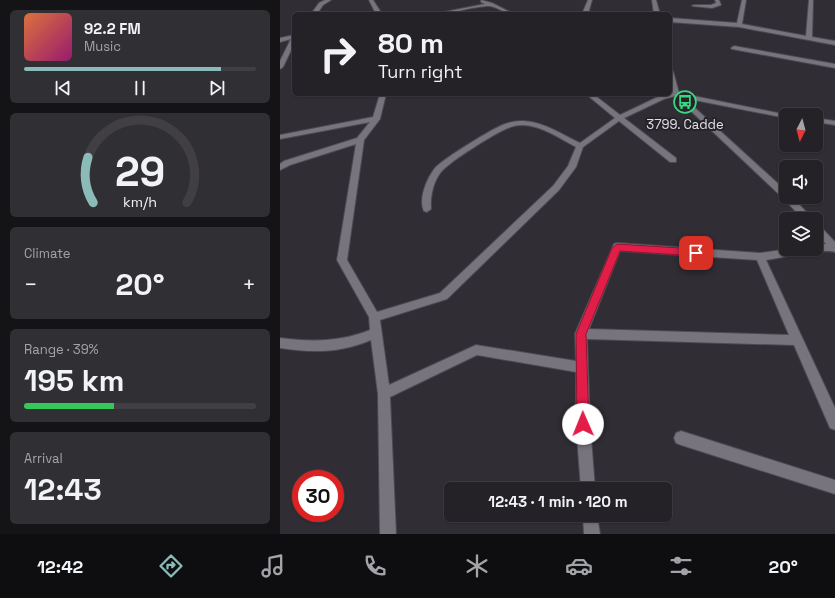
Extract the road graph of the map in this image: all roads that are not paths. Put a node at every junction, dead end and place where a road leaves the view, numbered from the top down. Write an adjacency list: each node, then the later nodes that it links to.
1 (329, 0): 11 (street)
2 (371, 0): 12 (street)
3 (482, 0): 9 (street)
4 (590, 0): 15 (street)
5 (654, 0): 16 (street)
6 (717, 0): 10 (street)
7 (744, 0): 18 (street)
8 (811, 0): 20 (street)
9 (490, 4): 13 (street); 14 (street)
10 (694, 6)
11 (315, 12)
12 (378, 12)
13 (448, 12)
14 (507, 12)
15 (586, 12)
16 (657, 12)
17 (672, 20): 18 (street)
18 (739, 26): 20 (street)
19 (292, 38): 21 (street)
20 (809, 38): 23 (street)
21 (280, 40)
22 (292, 42): 25 (street)
23 (835, 43)
24 (734, 48): 27 (street)
25 (284, 51): 26 (street); 28 (street)
26 (292, 51)
27 (835, 66)
28 (280, 68)
29 (673, 93): 33 (street); 43 (street)
30 (382, 96): 35 (street)
31 (592, 96): 34 (street)
32 (665, 96): 34 (street)
33 (779, 115)
34 (619, 118): 40 (street); 41 (street)
35 (376, 119): 38 (street); 39 (street)
36 (823, 121): 37 (street)
37 (835, 123)
38 (280, 137)
39 (360, 140): 42 (street); 52 (street)
40 (580, 146): 45 (street); 52 (street)
41 (673, 160)
42 (280, 167)
43 (779, 189)
44 (794, 204): 46 (street)
45 (427, 209)
46 (802, 212)
47 (823, 234): 48 (street)
48 (835, 247): 49 (street)
49 (823, 248)
50 (779, 254): 51 (street)
51 (760, 257): 54 (street); 55 (street)
52 (374, 317): 53 (street)
53 (376, 333): 56 (street); 58 (street)
54 (581, 334): 55 (street); 57 (street)
55 (797, 340): 59 (street)
56 (280, 343)
57 (582, 368): 58 (street); 61 (street)
58 (384, 394): 64 (street)
59 (835, 423)
60 (681, 438): 62 (street)
61 (587, 482)
62 (835, 488)
63 (591, 522): 65 (street)
64 (388, 534)
65 (592, 534)

